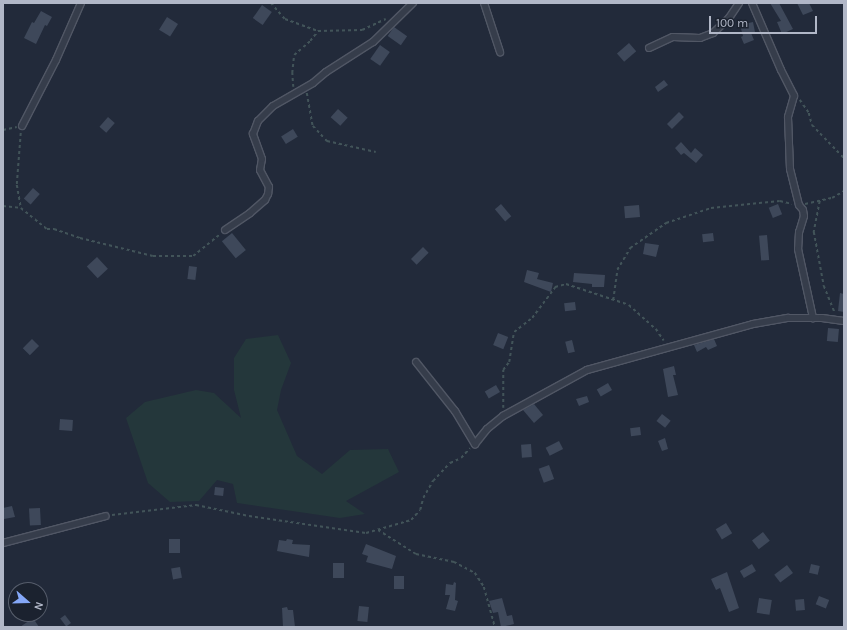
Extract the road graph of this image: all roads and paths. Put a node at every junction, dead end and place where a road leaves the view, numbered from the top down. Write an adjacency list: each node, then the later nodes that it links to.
1 (52, 3): 2 (path)
2 (60, 3)
3 (81, 3): 16 (street)
4 (271, 3): 10 (path)
5 (413, 3): 9 (street)
6 (484, 3): 12 (street)
7 (739, 3): 11 (street)
8 (752, 3): 15 (street)
9 (399, 15): 10 (path); 13 (street)
10 (318, 31): 14 (path)
11 (649, 48)
12 (500, 52)
13 (306, 87): 14 (street); 18 (path)
14 (293, 93): 25 (street)
15 (794, 96): 19 (path); 22 (street)
16 (22, 126): 17 (path); 24 (path)
17 (3, 130)
18 (376, 152)
19 (844, 158)
20 (844, 191): 21 (path)
21 (820, 201): 22 (path); 28 (path)
22 (799, 205): 26 (path); 27 (street)
23 (3, 206): 24 (path)
24 (21, 208): 25 (path)
25 (225, 230)
26 (613, 300): 29 (path); 31 (path)
27 (813, 318): 28 (street); 29 (street)
28 (841, 321)
29 (667, 346): 31 (street)
30 (416, 362): 32 (street)
31 (503, 416): 32 (street)
32 (475, 444): 34 (path)
33 (106, 516): 34 (path); 35 (street)
34 (378, 530): 36 (path)
35 (3, 543)
36 (495, 627)

